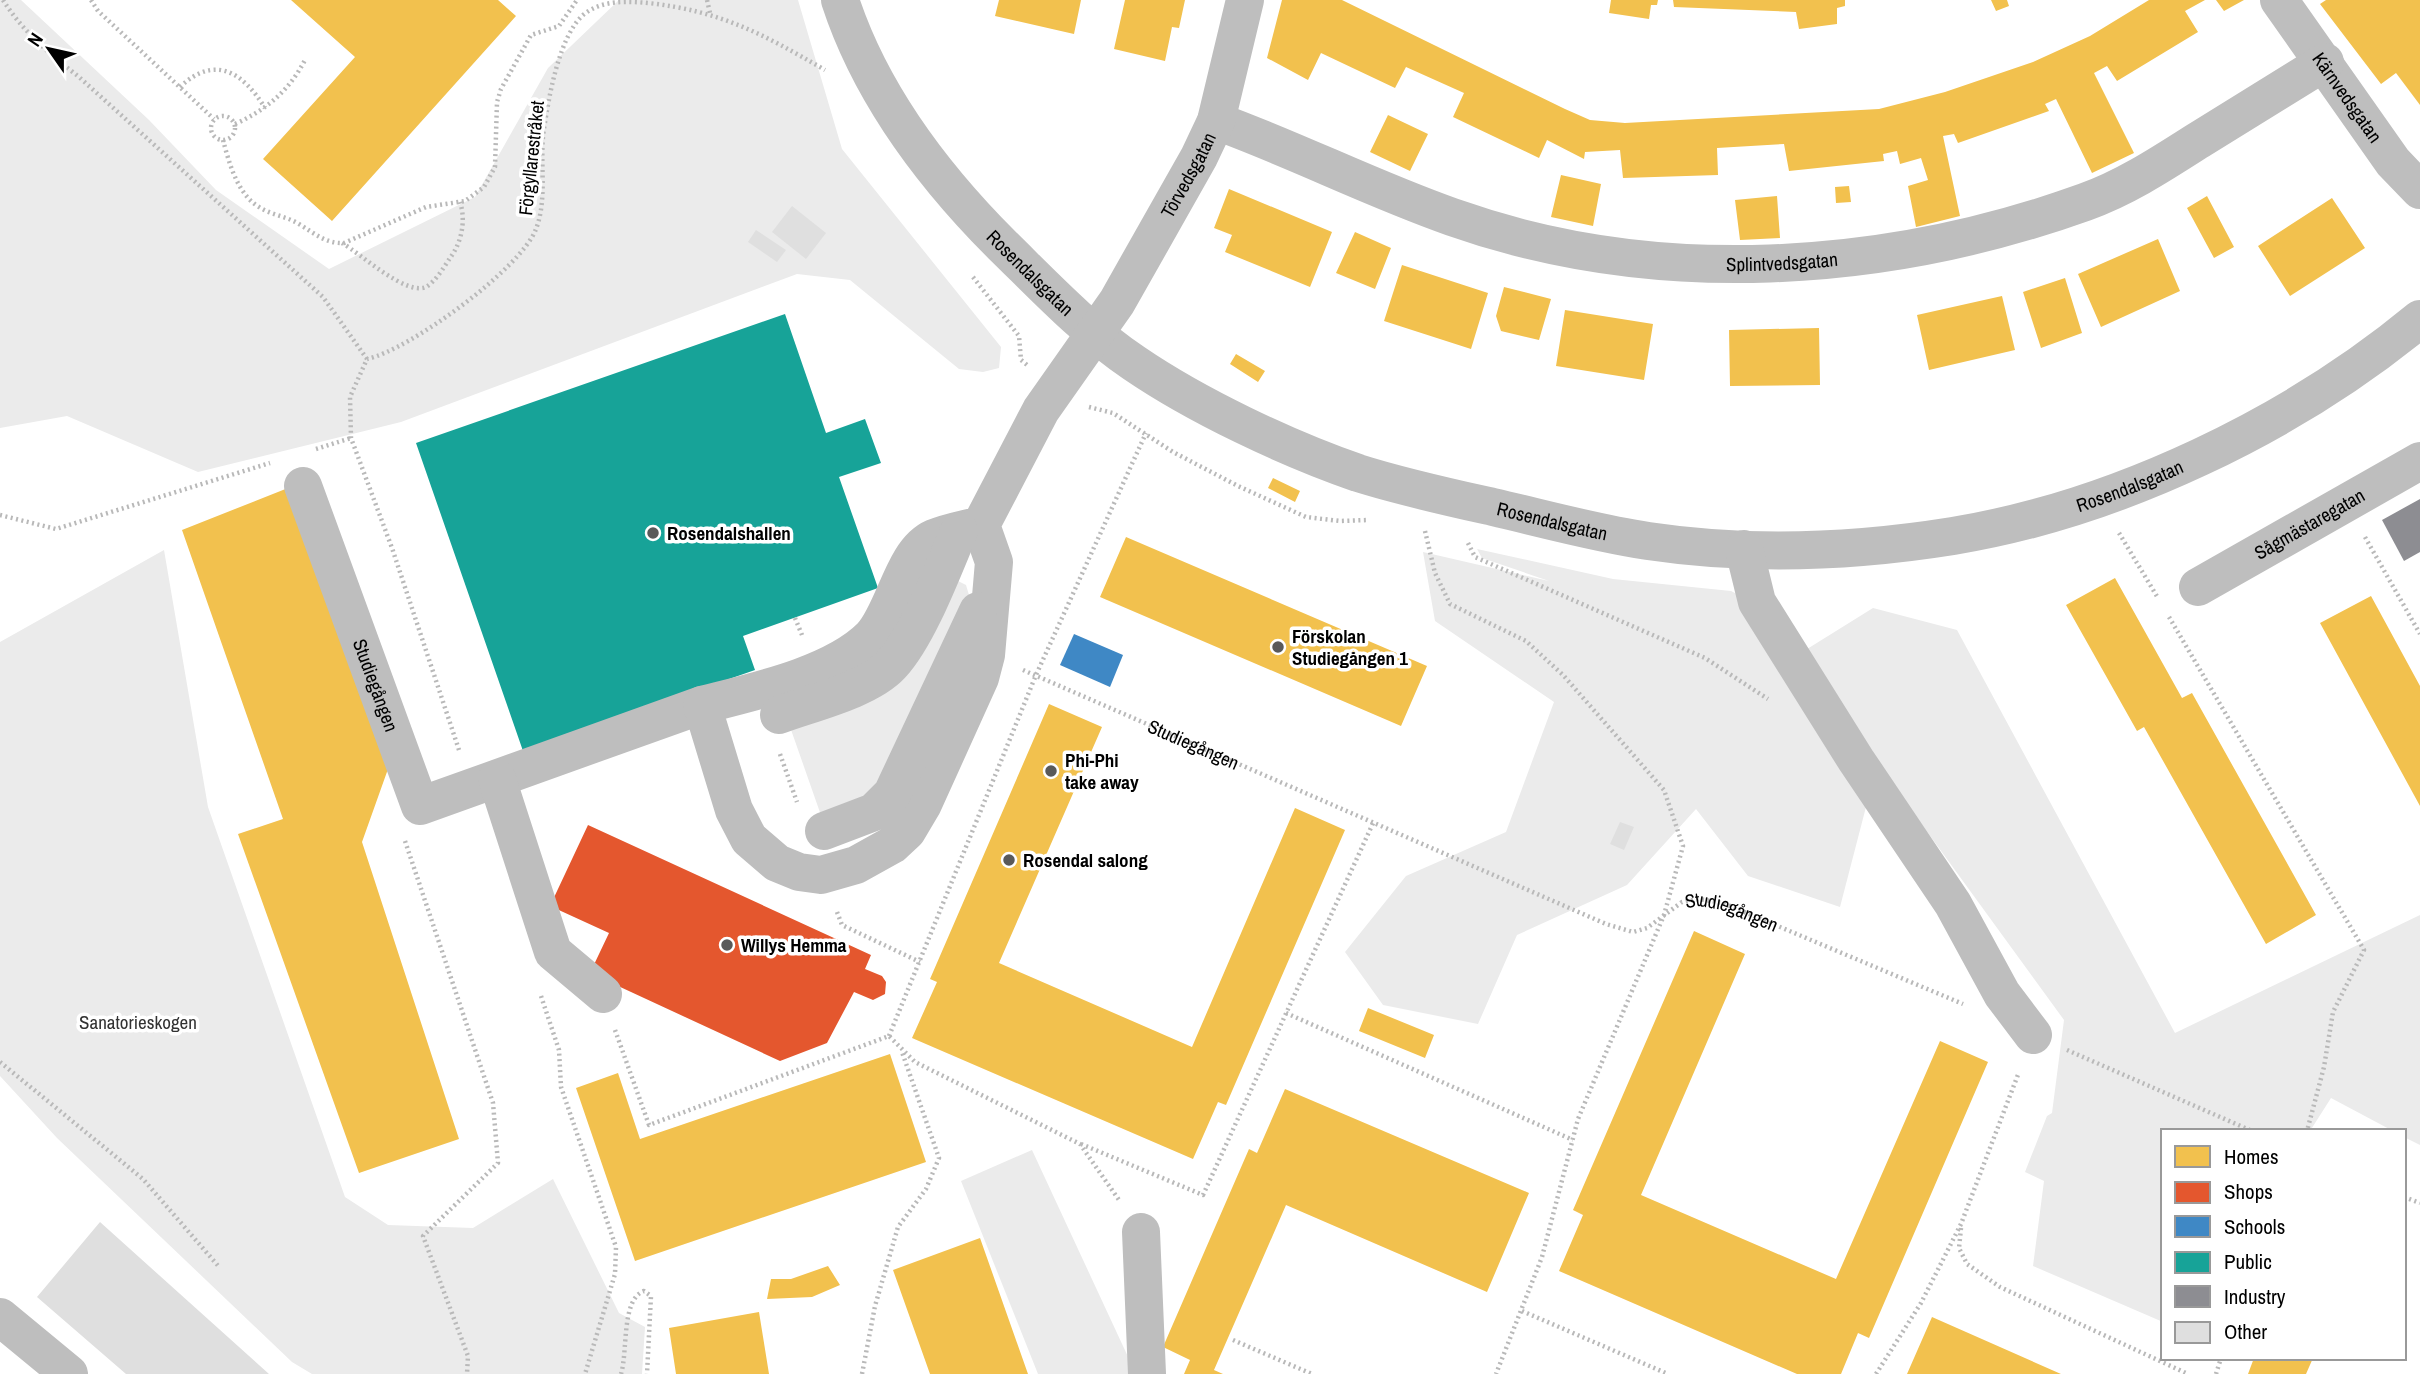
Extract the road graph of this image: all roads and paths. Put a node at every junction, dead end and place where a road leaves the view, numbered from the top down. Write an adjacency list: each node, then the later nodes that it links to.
1 (2, 0): 24 (path)
2 (91, 0): 12 (path)
3 (577, 0): 19 (path)
4 (707, 0): 8 (path)
5 (840, 0): 23 (street, Rosendalsgatan)
6 (1245, 0): 15 (street, Törvedsgatan)
7 (2279, 0): 10 (street, Kärnvedsgatan)
8 (710, 13): 11 (path, Förgyllarestråket); 24 (path, Förgyllarestråket)
9 (305, 60): 13 (path)
10 (2325, 62): 15 (street, Splintvedsgatan); 18 (street, Kärnvedsgatan)
11 (826, 71)
12 (180, 87): 13 (path); 14 (path)
13 (265, 108): 16 (path)
14 (214, 119): 16 (path); 17 (path)
15 (1216, 121): 23 (street, Törvedsgatan)
16 (234, 124): 17 (path)
17 (223, 140): 20 (path)
18 (2420, 190)
19 (460, 202): 20 (path); 20 (path)
20 (342, 243)
21 (967, 269): 25 (path)
22 (2420, 319): 38 (street, Rosendalsgatan)
23 (1094, 333): 25 (street); 38 (street, Rosendalsgatan)
24 (367, 359): 27 (path)
25 (1055, 386): 26 (path); 34 (street)
26 (1146, 433): 33 (path); 54 (path)
27 (351, 438): 30 (path); 45 (path)
28 (2420, 461): 31 (street, Sågmästaregatan)
29 (274, 462): 32 (path)
30 (308, 468): 49 (street, Studiegången)
31 (2346, 503): 40 (street, Sågmästaregatan); 41 (path)
32 (0, 514)
33 (1379, 519)
34 (970, 528): 39 (street); 44 (street)
35 (1437, 528): 53 (path)
36 (2117, 531): 64 (path)
37 (1463, 533): 43 (path)
38 (1744, 549): 59 (street)
39 (993, 583): 51 (street); 52 (street)
40 (2198, 587)
41 (2420, 634)
42 (1059, 684): 50 (path, Studiegången)
43 (1770, 700)
44 (702, 705): 47 (street); 52 (street)
45 (460, 752)
46 (780, 753): 48 (path)
47 (497, 779): 49 (street); 56 (street)
48 (797, 803)
49 (420, 806): 74 (path)
50 (1374, 821): 53 (path, Studiegången); 58 (path)
51 (824, 831)
52 (821, 875): 54 (path)
53 (1664, 915): 57 (path, Studiegången); 65 (path)
54 (920, 962): 60 (path)
55 (540, 992): 75 (path)
56 (603, 994): 60 (path)
57 (1968, 1007)
58 (1286, 1013): 65 (path); 66 (path)
59 (2033, 1035): 63 (path); 67 (path)
60 (888, 1036): 61 (path)
61 (900, 1048): 66 (path); 78 (path)
62 (0, 1062): 69 (path)
63 (2247, 1129)
64 (2308, 1129)
65 (1573, 1140): 70 (path)
66 (1080, 1144): 68 (path)
67 (1961, 1224): 83 (path); 84 (path)
68 (1141, 1232): 79 (street)
69 (220, 1268)
70 (1522, 1311): 81 (path); 82 (path)
71 (0, 1317): 73 (street)
72 (1233, 1340): 80 (path)
73 (69, 1374)
74 (467, 1374)
75 (585, 1374)
76 (621, 1374): 77 (path)
77 (647, 1374)
78 (862, 1374)
79 (1147, 1374)
80 (1312, 1374)
81 (1496, 1374)
82 (1668, 1374)
83 (1876, 1374)
84 (2188, 1374)

